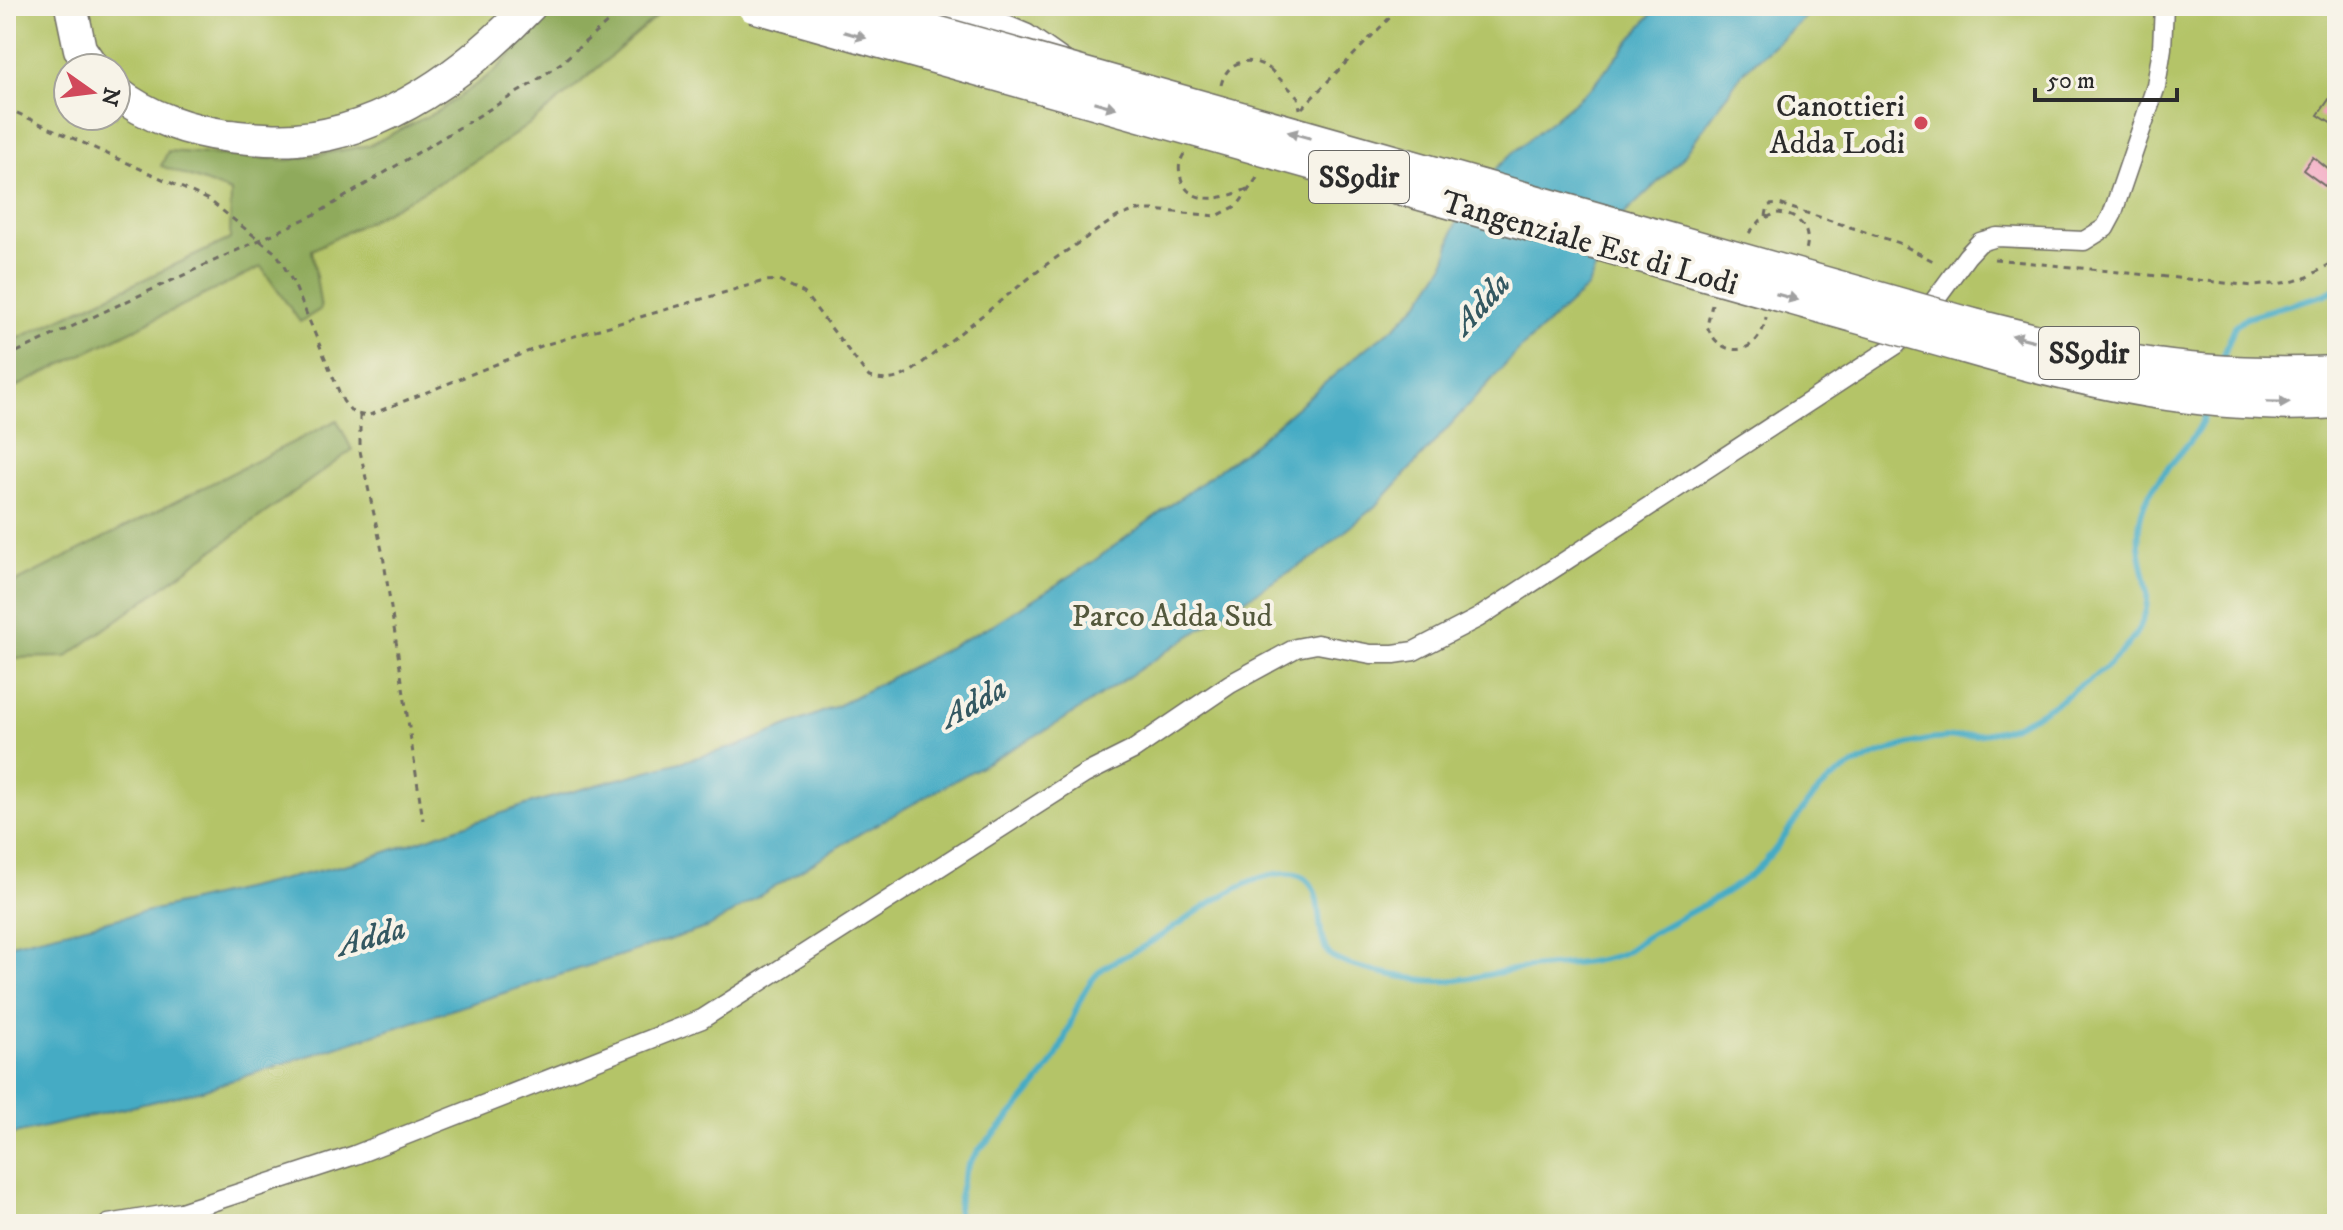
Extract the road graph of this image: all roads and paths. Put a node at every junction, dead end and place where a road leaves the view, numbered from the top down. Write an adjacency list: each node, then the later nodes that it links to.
1 (71, 6): 8 (highway)
2 (530, 6): 11 (highway)
3 (626, 6): 18 (path)
4 (753, 6): 23 (highway, Tangenziale Est di Lodi / SS9dir, one-way to 23, bridge)
5 (844, 6): 9 (highway, Tangenziale Est di Lodi / SS9dir, bridge)
6 (915, 6): 9 (highway)
7 (2164, 6): 19 (street)
8 (82, 52)
9 (1064, 68): 23 (highway, Tangenziale Est di Lodi / SS9dir, one-way to 9, bridge)
10 (1270, 69): 13 (path)
11 (132, 105)
12 (6, 108): 18 (path)
13 (1300, 110)
14 (1191, 148): 15 (path)
15 (1251, 187)
16 (1766, 217): 21 (path)
17 (1108, 223): 29 (path)
18 (261, 241): 25 (path); 29 (path)
19 (1967, 256): 20 (path); 21 (street)
20 (2337, 260)
21 (1955, 272): 31 (street)
22 (1762, 309): 24 (path)
23 (1967, 336): 27 (highway, SS9dir)
24 (1715, 341)
25 (6, 357)
26 (2337, 372): 27 (highway, SS9dir)
27 (2214, 385): 28 (highway, SS9dir, one-way to 28)
28 (2337, 402)
29 (360, 415): 30 (path)
30 (423, 820)
31 (108, 1224)

